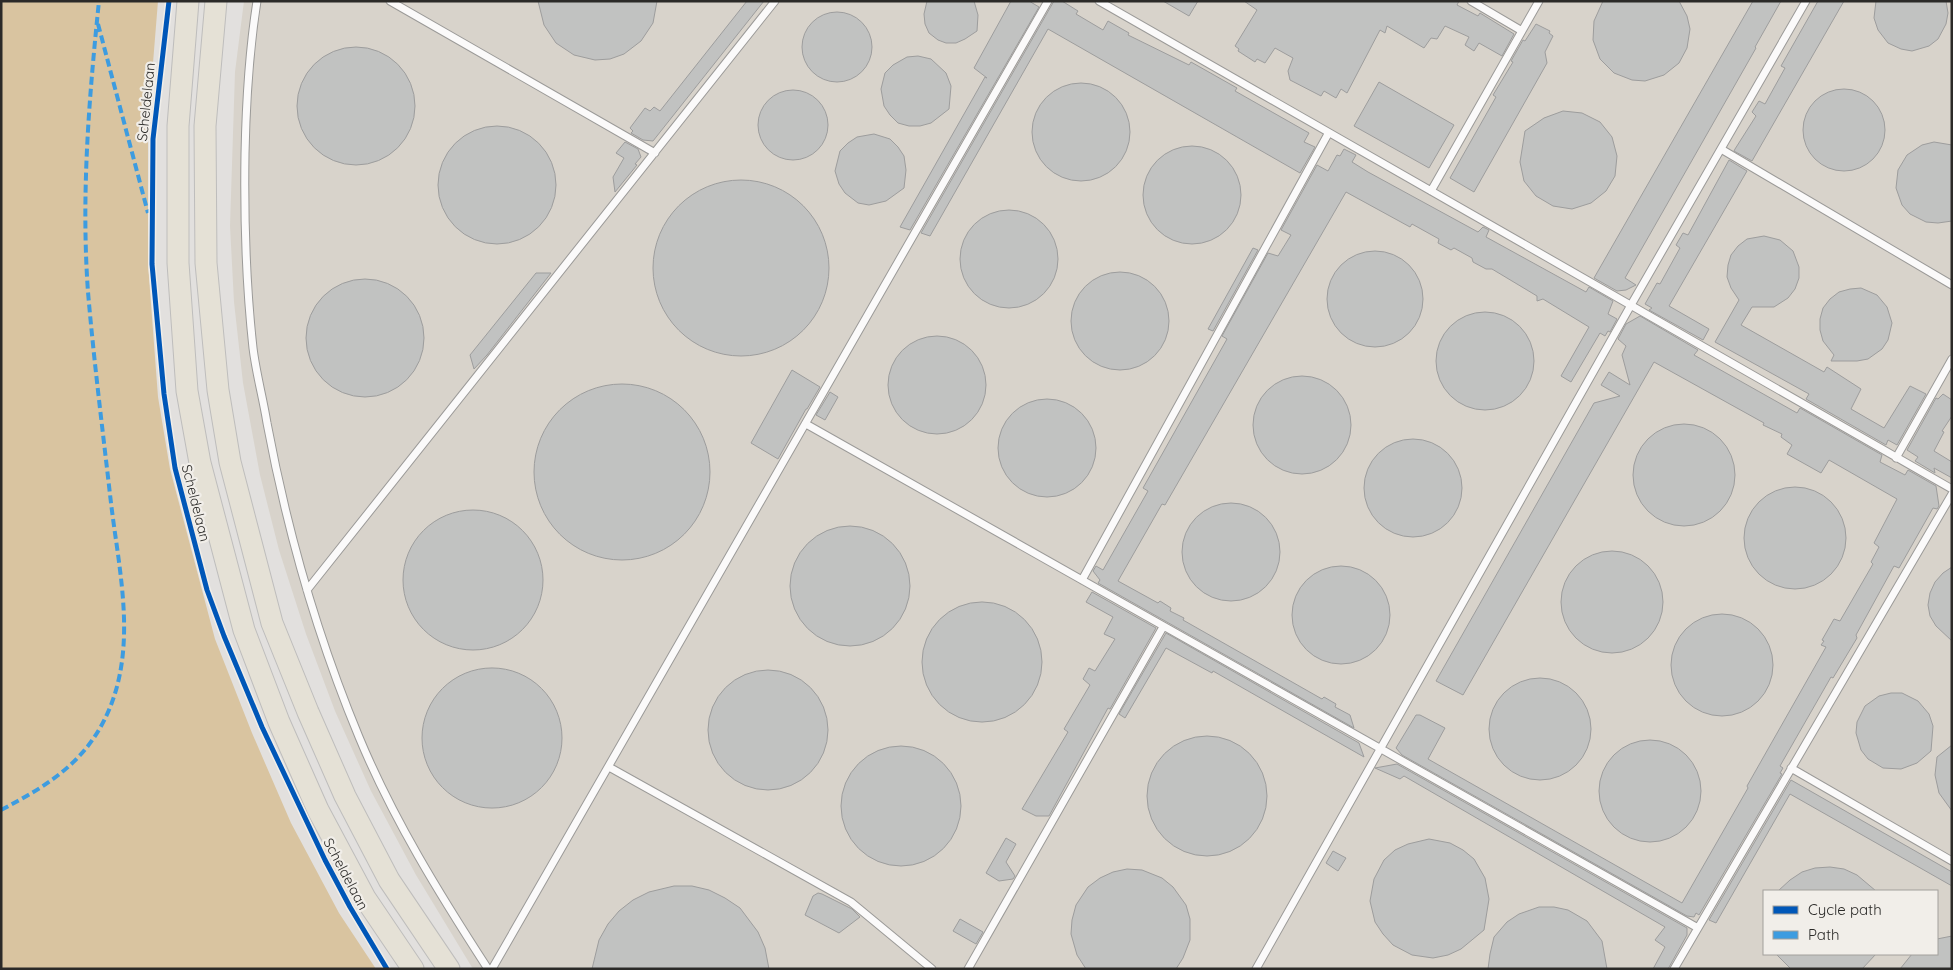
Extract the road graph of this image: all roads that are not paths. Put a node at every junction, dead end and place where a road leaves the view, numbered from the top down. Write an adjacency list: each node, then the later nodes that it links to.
1 (188, 1): 31 (main road, Scheldelaan)
2 (216, 1): 32 (main road)
3 (257, 1): 24 (lane)
4 (390, 1): 14 (lane)
5 (774, 1): 14 (lane)
6 (1048, 1): 19 (lane)
7 (1099, 1): 12 (lane)
8 (1472, 1): 11 (lane)
9 (1539, 1): 11 (lane)
10 (1806, 1): 13 (lane)
11 (1522, 30): 15 (lane)
12 (1328, 134): 15 (lane); 23 (lane)
13 (1721, 149): 16 (lane); 17 (lane)
14 (655, 153): 24 (lane)
15 (1431, 192): 17 (lane)
16 (1952, 286)
17 (1631, 305): 20 (lane); 26 (lane)
18 (1952, 359): 20 (lane)
19 (806, 424): 23 (lane); 27 (lane)
20 (1896, 458): 21 (lane)
21 (1952, 489)
22 (1952, 494): 28 (lane)
23 (1082, 580): 25 (lane)
24 (306, 590): 33 (lane)
25 (1163, 627): 26 (lane); 36 (lane)
26 (1379, 749): 30 (lane); 37 (lane)
27 (609, 767): 34 (lane); 35 (lane)
28 (1791, 768): 29 (lane); 30 (lane)
29 (1952, 861)
30 (1698, 928): 38 (lane)
31 (413, 969)
32 (449, 969)
33 (488, 969)
34 (492, 969)
35 (932, 969)
36 (968, 969)
37 (1256, 969)
38 (1674, 969)

